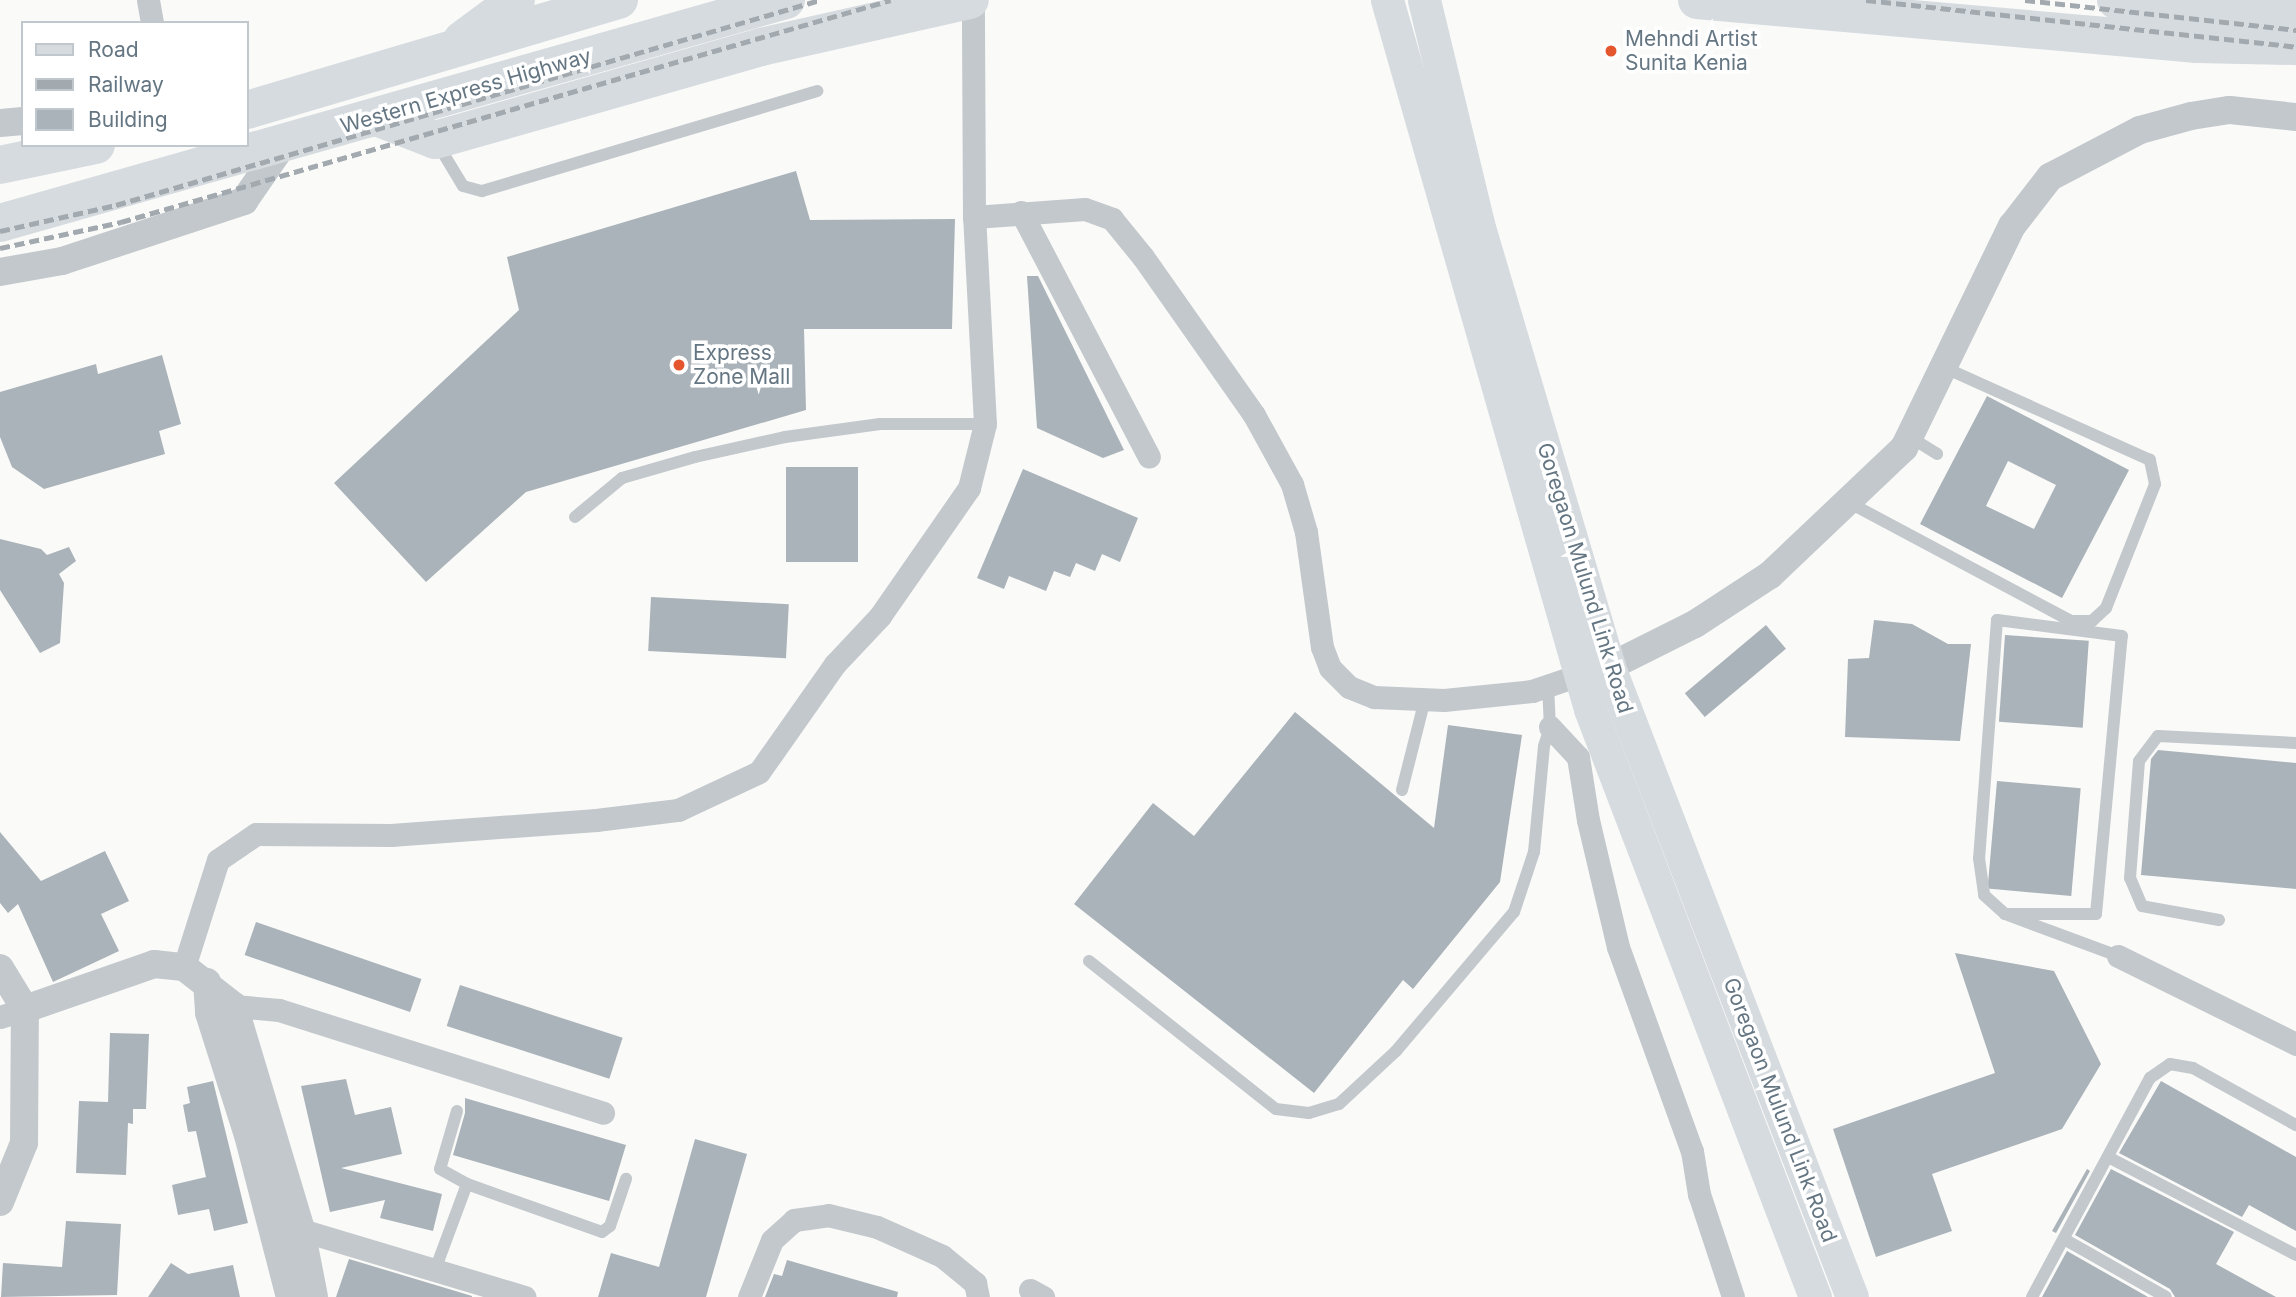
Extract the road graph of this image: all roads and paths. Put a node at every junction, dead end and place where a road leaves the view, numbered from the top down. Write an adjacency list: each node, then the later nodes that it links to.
1 (148, 0): 11 (street)
2 (516, 0): 13 (highway)
3 (619, 0): 13 (highway, Western Express Highway)
4 (972, 0): 20 (highway); 25 (street)
5 (1387, 0): 35 (main road, Goregaon Mulund Link Road)
6 (1424, 0): 35 (main road, Goregaon Mulund Link Road)
7 (1705, 0): 12 (highway)
8 (2116, 0): 10 (highway)
9 (774, 3): 17 (highway, Western Express Highway)
10 (2296, 19)
11 (152, 21)
12 (2296, 46)
13 (448, 53): 15 (highway, Western Express Highway)
14 (817, 91): 20 (lane)
15 (248, 110)
16 (2296, 117): 28 (street)
17 (379, 118): 20 (highway); 21 (highway, Western Express Highway)
18 (21, 121): 19 (street)
19 (0, 123)
20 (435, 140)
21 (284, 143): 26 (highway, Western Express Highway); 27 (street)
22 (86, 147): 23 (highway)
23 (0, 165)
24 (1021, 212): 25 (street); 32 (street); 37 (street)
25 (974, 216): 29 (street)
26 (0, 223)
27 (0, 272)
28 (1945, 368): 30 (street); 33 (lane)
29 (985, 424): 34 (lane); 46 (street)
30 (1910, 437): 31 (lane); 33 (street)
31 (1937, 454)
32 (1149, 457)
33 (1847, 502): 35 (street)
34 (575, 517)
35 (1594, 671): 36 (street); 68 (main road, Goregaon Mulund Link Road); 69 (main road, Goregaon Mulund Link Road)
36 (1548, 686): 37 (street); 38 (lane)
37 (1425, 699): 40 (lane)
38 (1550, 727): 44 (lane); 67 (street)
39 (2296, 744): 42 (lane)
40 (1402, 790)
41 (2006, 914): 41 (lane); 43 (lane)
42 (2219, 920)
43 (2118, 956): 49 (street)
44 (1090, 961)
45 (0, 968): 48 (street)
46 (195, 974): 47 (street); 48 (street)
47 (222, 1009): 51 (street); 57 (street); 58 (street)
48 (13, 1013): 56 (street)
49 (2296, 1044)
50 (457, 1111): 55 (lane)
51 (603, 1113)
52 (2296, 1125): 53 (lane)
53 (2108, 1157): 59 (lane); 60 (lane)
54 (626, 1180): 55 (lane)
55 (467, 1184): 61 (lane)
56 (0, 1202)
57 (271, 1221): 58 (street); 62 (street)
58 (301, 1230): 61 (street); 63 (street)
59 (2064, 1239): 70 (lane); 71 (lane)
60 (2296, 1255)
61 (435, 1270): 64 (street)
62 (290, 1297)
63 (314, 1297)
64 (525, 1297)
65 (749, 1297): 66 (street)
66 (978, 1297)
67 (1733, 1297)
68 (1815, 1297)
69 (1852, 1297)
70 (2032, 1297)
71 (2166, 1297)

